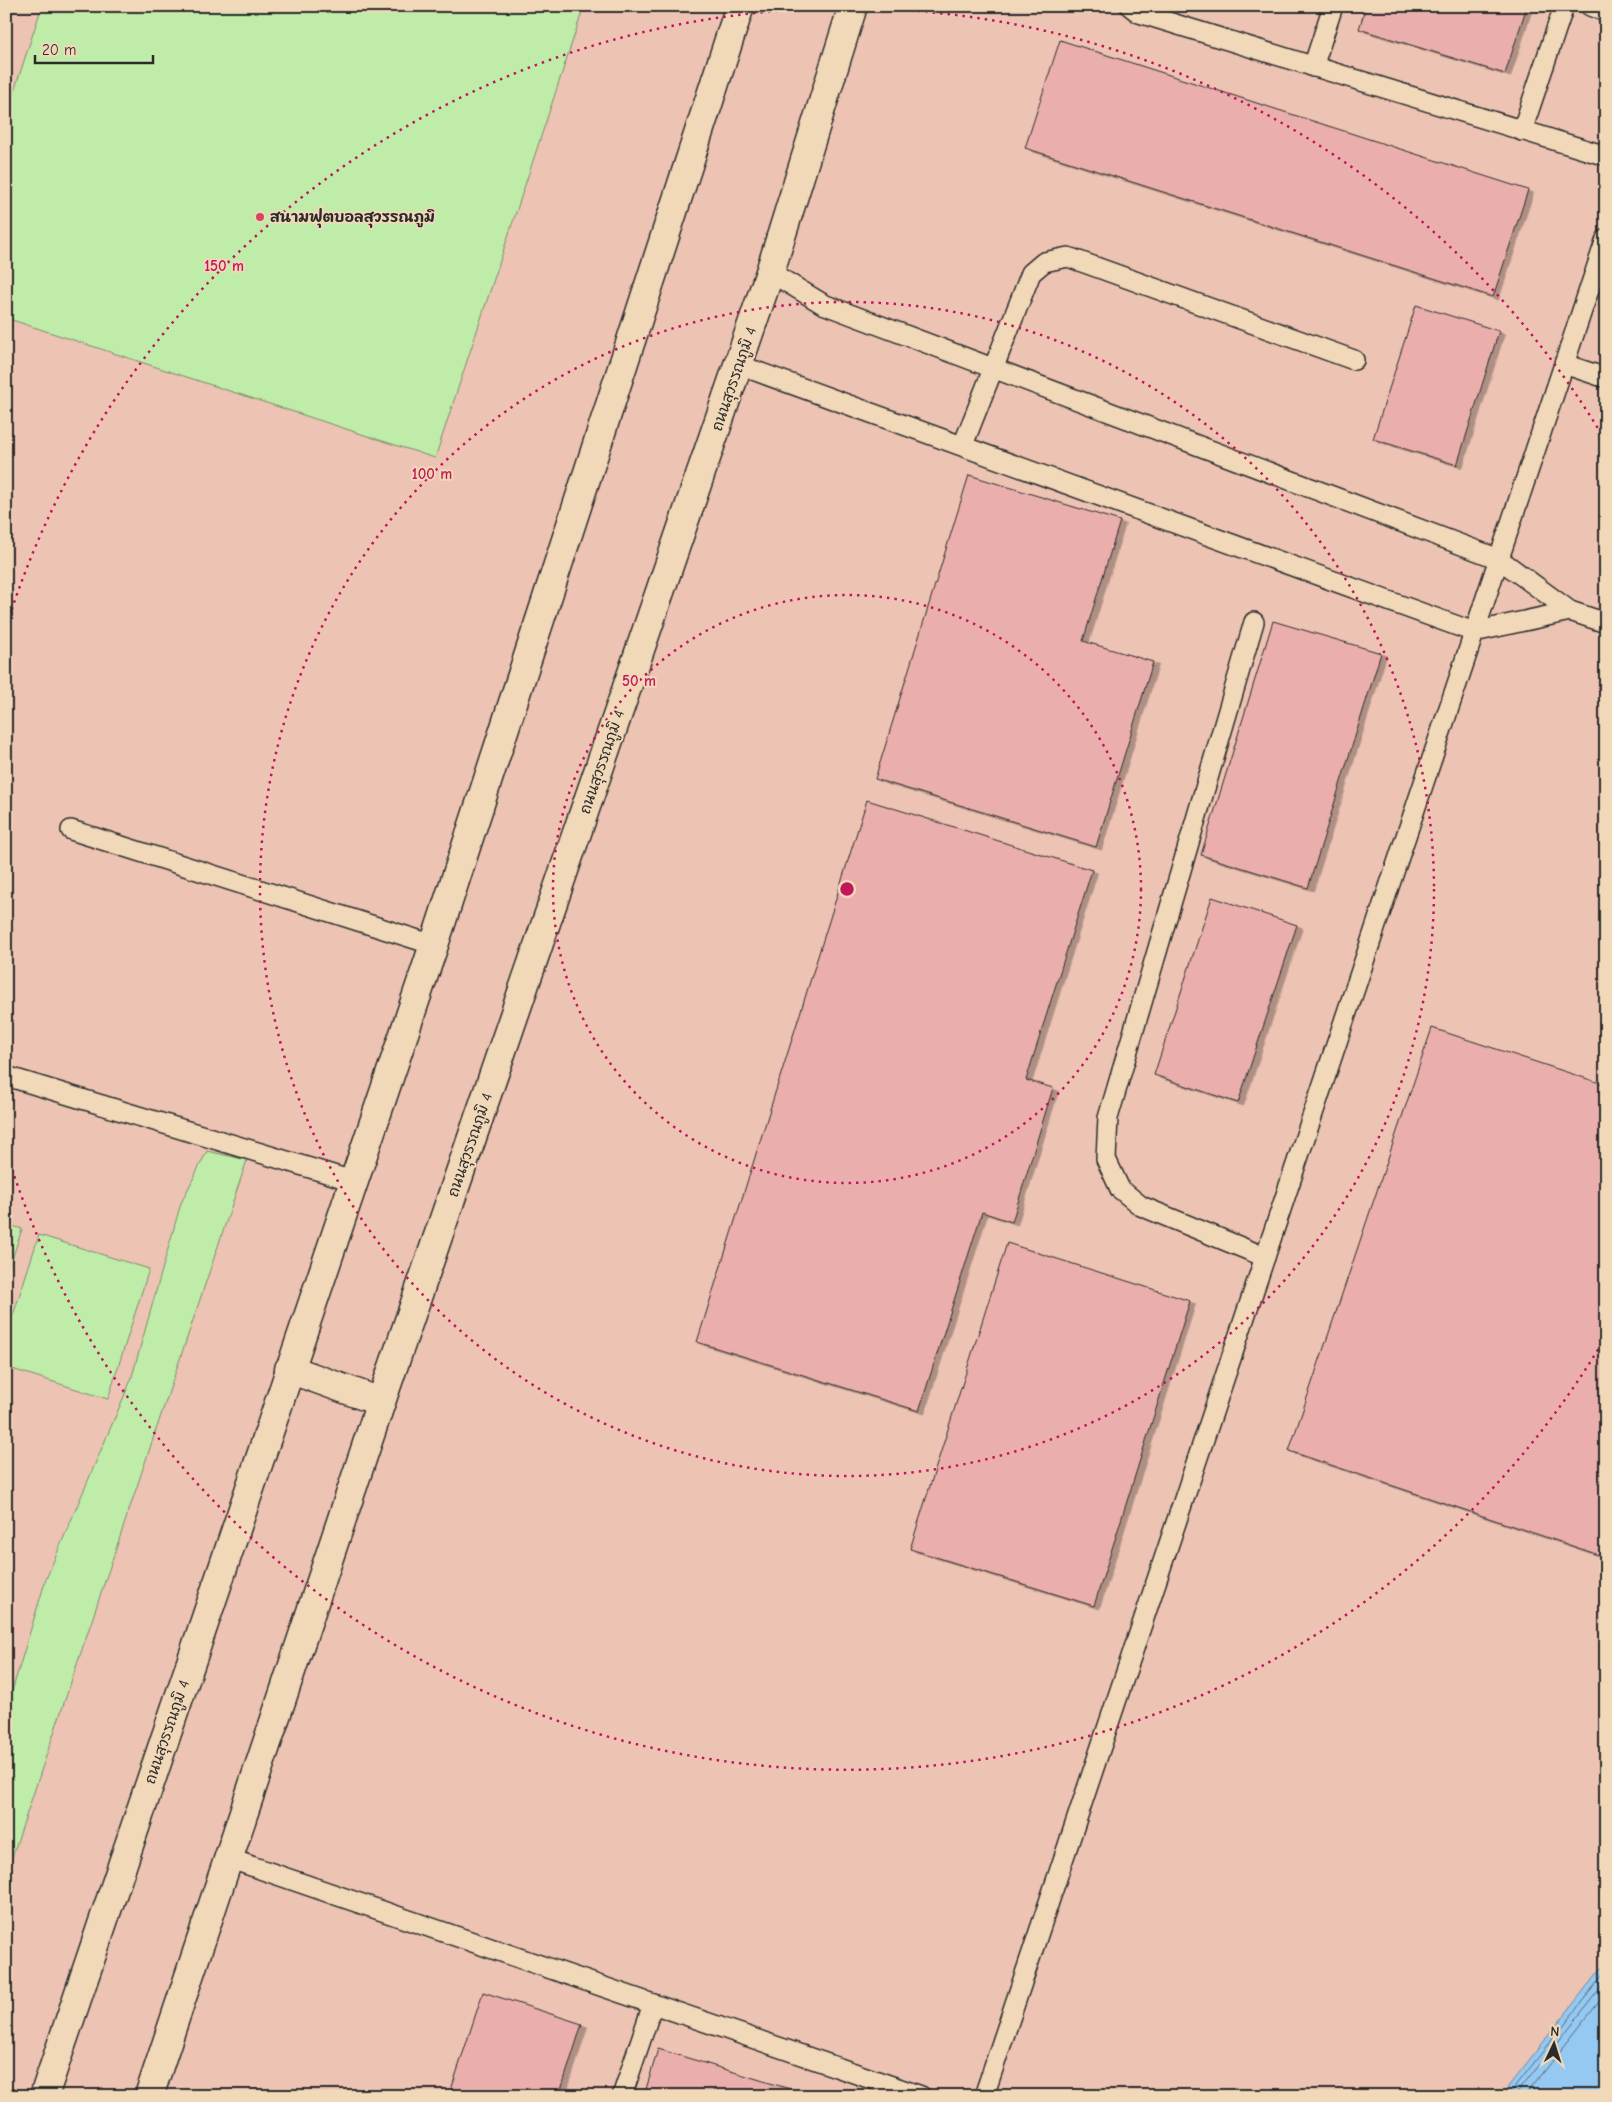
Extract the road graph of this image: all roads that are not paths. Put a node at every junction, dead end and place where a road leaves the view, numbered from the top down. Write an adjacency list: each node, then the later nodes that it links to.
1 (740, 6): 25 (street, ถนนสุวรรณภูมิ 4)
2 (853, 6): 12 (street, ถนนสุวรรณภูมิ 4)
3 (1130, 6): 8 (lane)
4 (1333, 6): 8 (lane)
5 (1564, 6): 9 (lane)
6 (1590, 6): 7 (lane)
7 (1606, 12)
8 (1313, 66): 9 (lane)
9 (1522, 131): 10 (lane)
10 (1606, 156)
11 (1606, 238): 14 (lane)
12 (770, 272): 15 (street, ถนนสุวรรณภูมิ 4); 16 (lane)
13 (1354, 360): 16 (lane)
14 (1564, 364): 17 (lane); 19 (lane)
15 (738, 365): 18 (lane); 30 (street, ถนนสุวรรณภูมิ 4)
16 (994, 368): 18 (lane); 19 (lane)
17 (1606, 378)
18 (963, 445): 23 (lane)
19 (1499, 559): 20 (lane); 23 (lane)
20 (1570, 611): 22 (lane); 23 (lane)
21 (1254, 622): 28 (lane)
22 (1606, 623)
23 (1474, 632): 28 (lane)
24 (71, 830): 25 (lane)
25 (434, 945): 27 (street, ถนนสุวรรณภูมิ 4)
26 (6, 1076): 27 (lane)
27 (353, 1182): 29 (street, ถนนสุวรรณภูมิ 4)
28 (1265, 1257): 37 (lane)
29 (289, 1369): 30 (street); 33 (street, ถนนสุวรรณภูมิ 4)
30 (381, 1402): 31 (street, ถนนสุวรรณภูมิ 4)
31 (228, 1858): 32 (lane); 34 (street, ถนนสุวรรณภูมิ 4)
32 (653, 2004): 35 (lane); 36 (lane)
33 (44, 2096)
34 (149, 2096)
35 (622, 2096)
36 (920, 2096)
37 (984, 2096)

